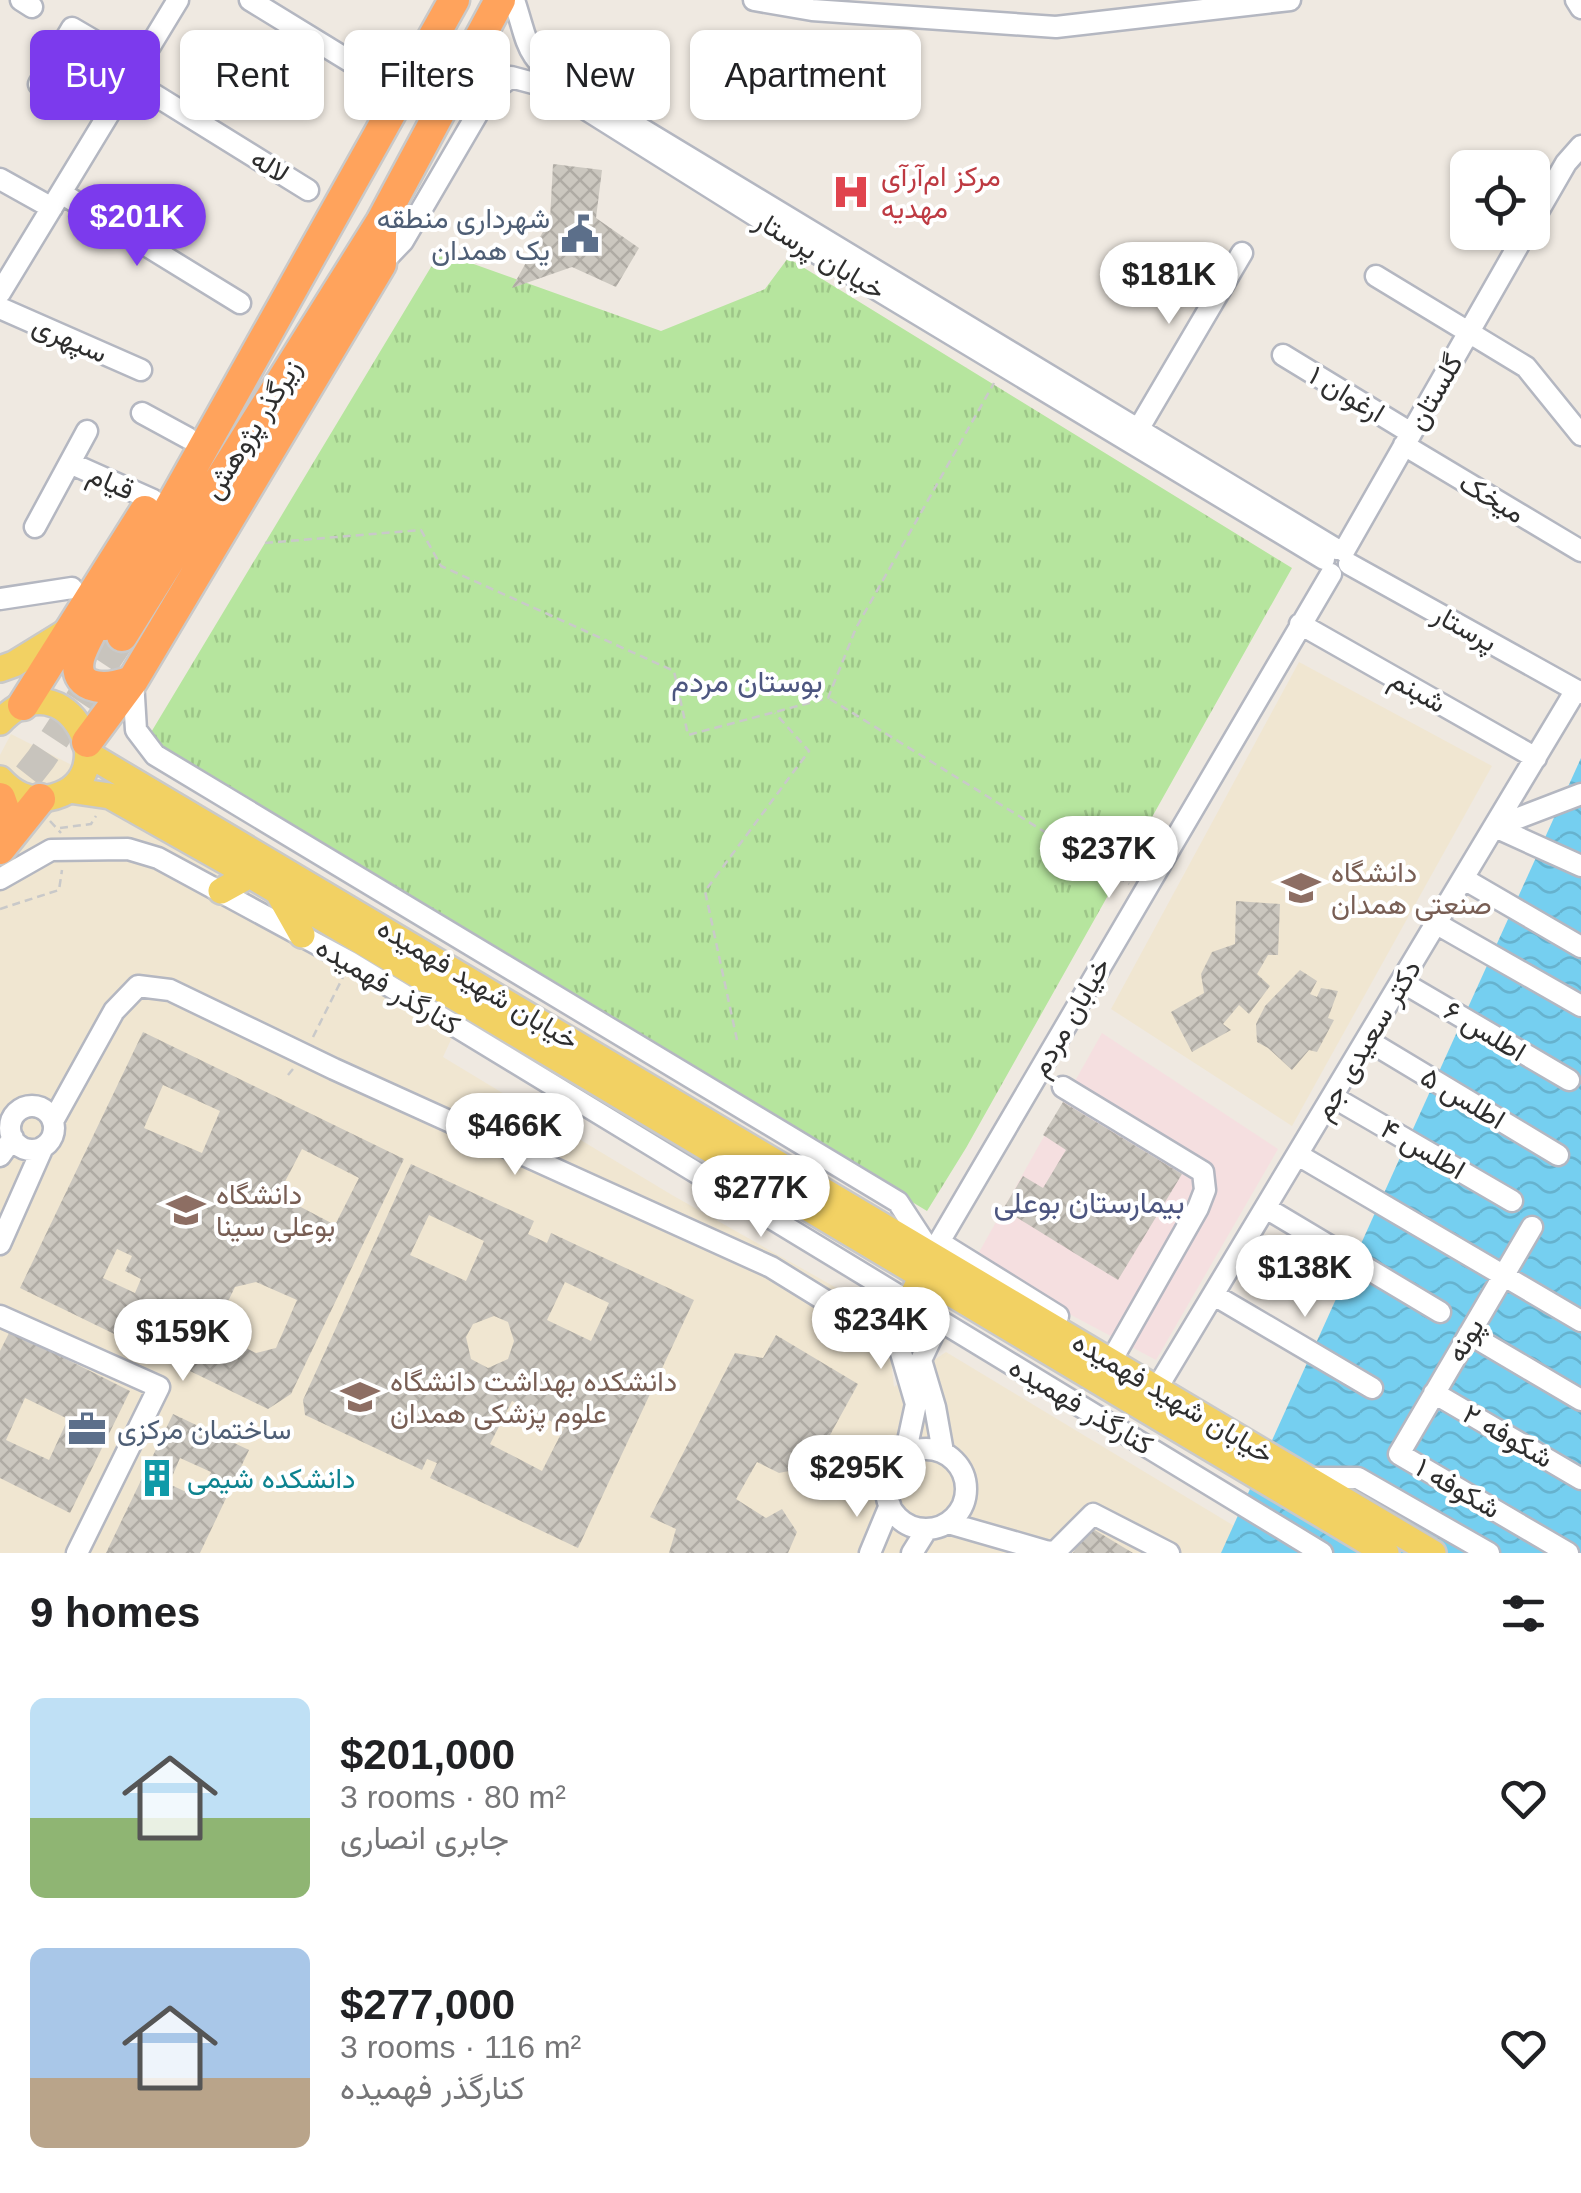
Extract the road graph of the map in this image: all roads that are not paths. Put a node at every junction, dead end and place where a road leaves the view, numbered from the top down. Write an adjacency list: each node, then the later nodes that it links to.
1 (178, 0): 10 (street)
2 (250, 0): 11 (street)
3 (454, 0): 19 (highway)
4 (500, 0): 20 (highway, زیرگذر پژوهش)
5 (514, 0): 32 (street, خیابان پرستار)
6 (754, 0): 7 (street)
7 (1290, 0)
8 (1576, 0): 9 (street)
9 (1581, 8)
10 (160, 30)
11 (344, 58)
12 (160, 90): 16 (street, لاله)
13 (105, 120): 18 (street)
14 (1581, 146): 17 (street)
15 (0, 178): 18 (street)
16 (308, 190)
17 (1550, 191)
18 (56, 200): 25 (street); 26 (street)
19 (328, 222): 35 (highway); 45 (highway, زیرگذر پژوهش)
20 (381, 222): 23 (highway); 45 (highway, زیرگذر پژوهش)
21 (1516, 250): 28 (street, گلستان)
22 (1242, 253): 32 (street)
23 (381, 264): 41 (street, خیابان پرستار); 47 (highway)
24 (1376, 276): 28 (street)
25 (0, 293)
26 (240, 303)
27 (0, 308): 30 (street, سپهری)
28 (1469, 332): 34 (street); 36 (street, گلستان)
29 (1283, 356): 36 (street, ارغوان ۱)
30 (140, 370)
31 (142, 414): 35 (street)
32 (1139, 428): 41 (street, خیابان پرستار)
33 (87, 432): 37 (street, قیام)
34 (1581, 434)
35 (188, 438): 38 (highway)
36 (1407, 439): 40 (street, میخک); 41 (street, گلستان)
37 (70, 464): 38 (street, قیام); 39 (street, قیام)
38 (144, 513): 45 (highway); 47 (highway)
39 (35, 527)
40 (1581, 551)
41 (1337, 559): 44 (street, خیابان مردم); 48 (street, پرستار)
42 (72, 588): 43 (street)
43 (0, 599)
44 (1300, 624): 51 (street, شبنم); 84 (street, خیابان مردم)
45 (100, 629): 46 (main road); 49 (highway)
46 (0, 669)
47 (133, 680): 50 (highway); 84 (street, کنارگذر فهمیده)
48 (1578, 692): 51 (street, دکتر سعیدی جم)
49 (11, 708): 50 (main road, خیابان شهید فهمیده)
50 (88, 748): 54 (main road); 84 (main road, خیابان شهید فهمیده)
51 (1536, 758): 56 (street, دکتر سعیدی جم)
52 (0, 779): 54 (main road, خیابان شهید فهمیده)
53 (1581, 794): 56 (street)
54 (54, 795): 58 (highway); 60 (main road, خیابان شهید فهمیده)
55 (0, 798): 57 (highway)
56 (1496, 827): 59 (street); 62 (street, دکتر سعیدی جم)
57 (0, 832)
58 (0, 849)
59 (1581, 866)
60 (250, 875): 63 (main road); 64 (main road, خیابان شهید فهمیده)
61 (0, 879): 63 (street, کنارگذر فهمیده)
62 (1464, 879): 65 (street, دکتر سعیدی جم); 67 (street)
63 (220, 890): 66 (street, کنارگذر فهمیده)
64 (278, 892): 66 (main road); 84 (main road, خیابان شهید فهمیده)
65 (1437, 924): 68 (street, دکتر سعیدی جم); 69 (street)
66 (302, 934): 84 (street, کنارگذر فهمیده)
67 (1581, 946)
68 (1402, 982): 70 (street, دکتر سعیدی جم); 71 (street, اطلس ۶)
69 (1581, 1006)
70 (1367, 1040): 73 (street, دکتر سعیدی جم); 78 (street, اطلس ۵)
71 (1569, 1080)
72 (1064, 1087): 93 (street)
73 (1333, 1097): 77 (street, دکتر سعیدی جم); 80 (street, اطلس ۴)
74 (53, 1121): 75 (street); 76 (street); 92 (street)
75 (8, 1126): 76 (street); 79 (street)
76 (43, 1147): 83 (street)
77 (1298, 1155): 81 (street, دکتر سعیدی جم); 85 (street)
78 (1558, 1155)
79 (0, 1156)
80 (1512, 1201)
81 (1266, 1208): 86 (street, دکتر سعیدی جم); 87 (street)
82 (1532, 1227): 85 (street, پونه)
83 (0, 1244)
84 (925, 1269): 89 (street, کنارگذر فهمیده); 92 (street, خیابان مردم); 93 (main road, خیابان شهید فهمیده); 111 (main road, خیابان شهید فهمیده)
85 (1503, 1275): 90 (street); 91 (street, پونه)
86 (1214, 1294): 94 (street, دکتر سعیدی جم); 95 (street)
87 (1440, 1312)
88 (0, 1316): 106 (street)
89 (940, 1320): 98 (street); 110 (street, کنارگذر فهمیده)
90 (1581, 1321)
91 (1469, 1334): 96 (street, پونه); 97 (street)
92 (898, 1346): 100 (street)
93 (1113, 1356): 94 (main road, خیابان شهید فهمیده)
94 (1159, 1384): 101 (main road, خیابان شهید فهمیده)
95 (1372, 1388)
96 (1434, 1393): 99 (street, پونه); 102 (street, شکوفه ۲)
97 (1581, 1400)
98 (943, 1452): 100 (street); 104 (street)
99 (1399, 1454): 114 (street, شکوفه ۱)
100 (905, 1455): 103 (street)
101 (1307, 1478): 112 (main road, خیابان شهید فهمیده); 113 (street)
102 (1581, 1479)
103 (890, 1505): 105 (street); 107 (street)
104 (948, 1523): 105 (street); 109 (street)
105 (926, 1529): 108 (street)
106 (77, 1553)
107 (870, 1553)
108 (912, 1553)
109 (1169, 1553)
110 (1322, 1553)
111 (1386, 1553)
112 (1433, 1553)
113 (1489, 1553)
114 (1568, 1553)

